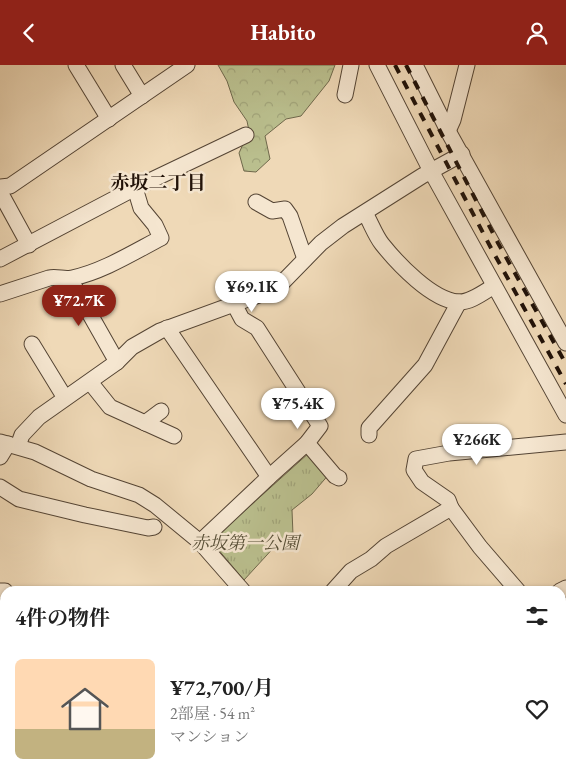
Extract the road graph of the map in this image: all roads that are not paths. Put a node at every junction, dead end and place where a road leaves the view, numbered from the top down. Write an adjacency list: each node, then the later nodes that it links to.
1 (76, 65): 10 (street)
2 (123, 65): 8 (street)
3 (187, 65): 8 (street)
4 (351, 65): 9 (street)
5 (377, 65): 14 (street)
6 (415, 65): 11 (street)
7 (467, 65): 11 (street)
8 (142, 95): 10 (street)
9 (345, 95)
10 (109, 119): 16 (street)
11 (448, 131): 13 (street)
12 (246, 135): 15 (street)
13 (462, 154): 14 (street); 28 (street)
14 (431, 171): 18 (street); 23 (street)
15 (135, 188): 19 (street); 22 (street)
16 (1, 194): 19 (street)
17 (256, 202): 21 (street)
18 (365, 213): 21 (street); 25 (street)
19 (29, 245): 20 (street)
20 (0, 259)
21 (305, 259): 26 (street)
22 (70, 279): 24 (street); 30 (street)
23 (494, 287): 25 (street); 34 (street)
24 (0, 293)
25 (459, 302): 36 (street)
26 (234, 304): 27 (street); 38 (street)
27 (167, 328): 30 (street); 42 (street)
28 (566, 343)
29 (32, 344): 32 (street)
30 (117, 362): 31 (street)
31 (90, 382): 32 (street); 35 (street)
32 (65, 399): 40 (street)
33 (161, 411): 35 (street)
34 (566, 415)
35 (145, 423): 37 (street)
36 (368, 435)
37 (174, 436)
38 (307, 443): 42 (street); 43 (street)
39 (566, 443): 45 (street)
40 (9, 444): 41 (street); 47 (street)
41 (0, 457)
42 (269, 477): 47 (street)
43 (339, 477)
44 (0, 487): 46 (street)
45 (451, 508): 49 (street); 50 (street)
46 (154, 527)
47 (200, 542): 48 (street)
48 (239, 586)
49 (338, 586)
50 (514, 586)

